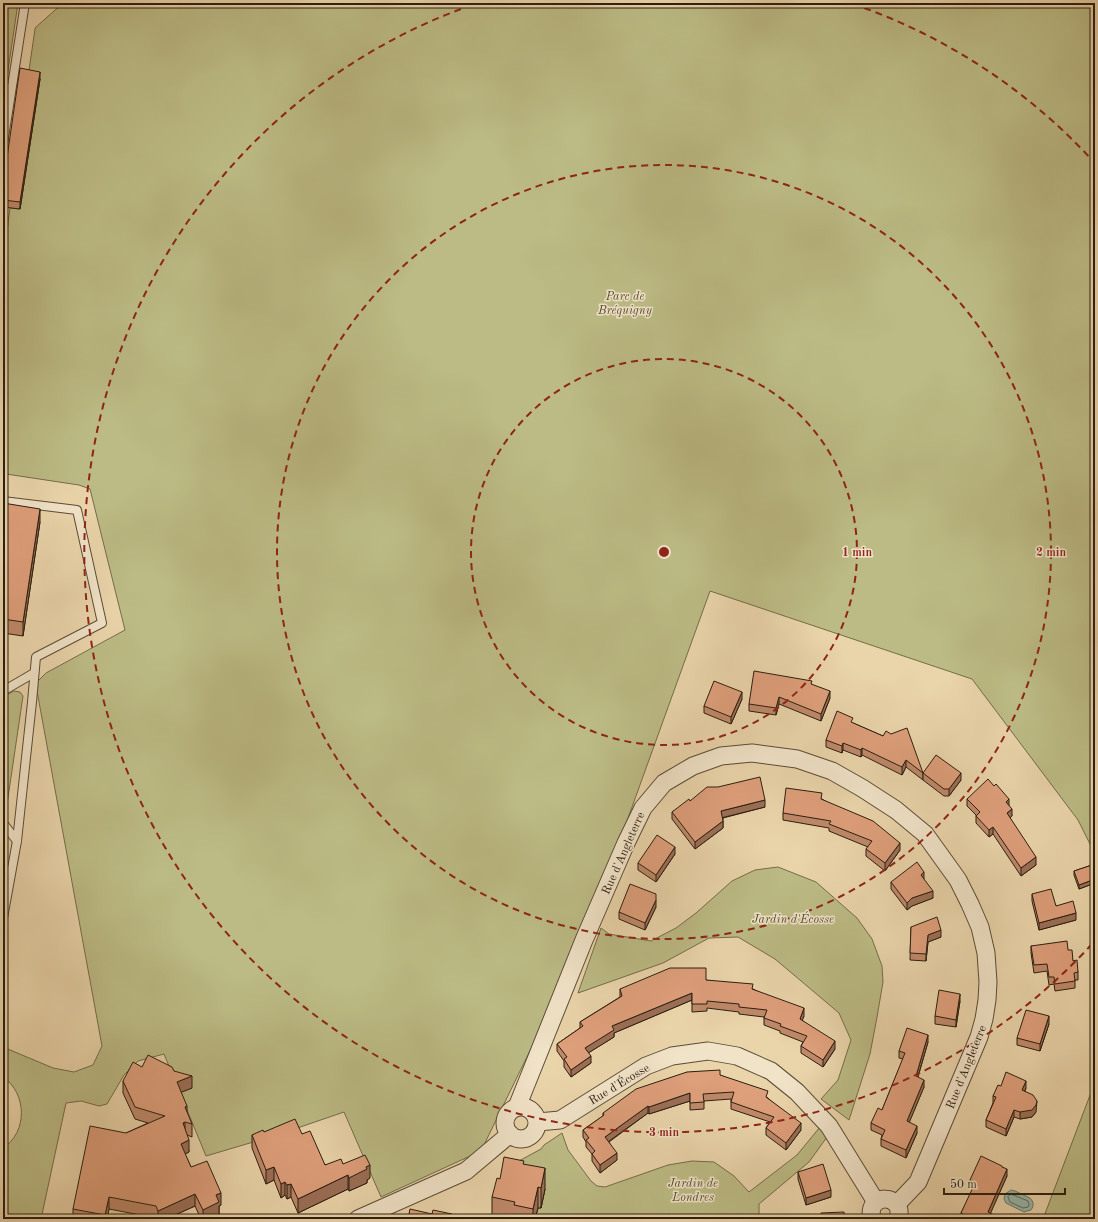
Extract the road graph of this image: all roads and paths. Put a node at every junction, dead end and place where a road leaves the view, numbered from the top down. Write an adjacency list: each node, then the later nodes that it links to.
1 (25, 3): 2 (lane)
2 (3, 144)
3 (3, 501): 4 (lane)
4 (34, 673): 5 (lane); 7 (lane)
5 (3, 691)
6 (3, 824): 7 (lane)
7 (17, 841): 8 (lane)
8 (3, 918)
9 (517, 1107): 10 (street); 11 (street); 13 (street, Rue d'Angleterre)
10 (538, 1122): 11 (street); 12 (street, Rue d'Écosse)
11 (510, 1134): 14 (street)
12 (876, 1202): 13 (street); 15 (street)
13 (897, 1212)
14 (358, 1219)
15 (872, 1219)

